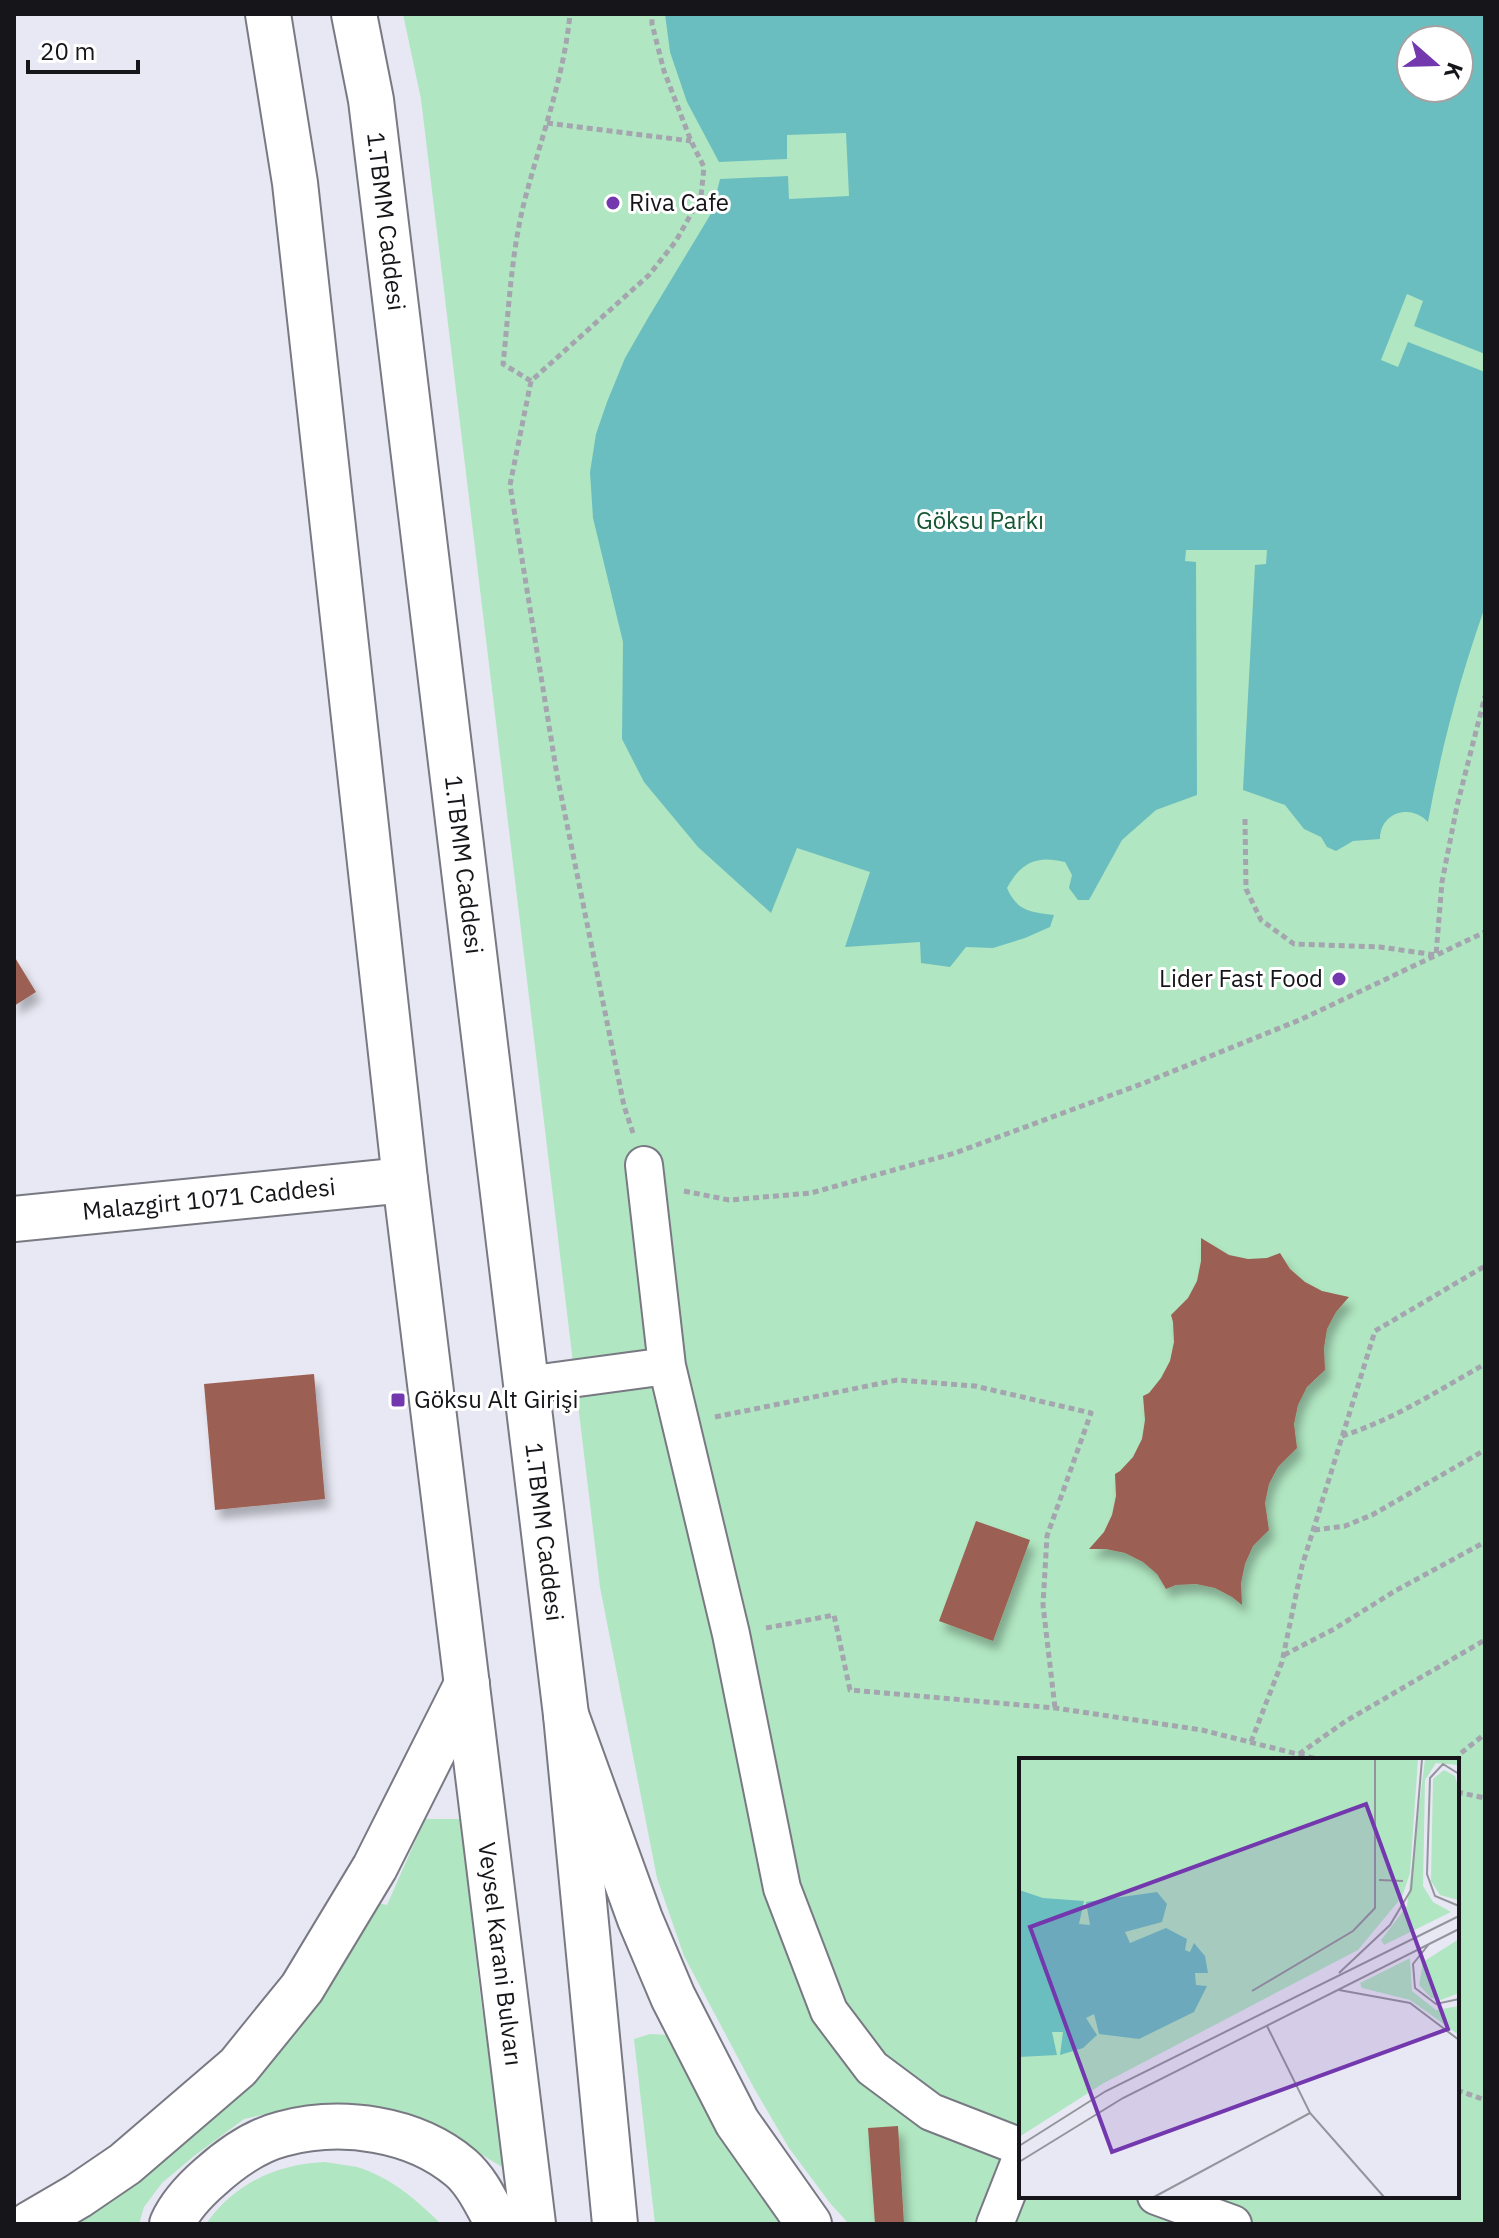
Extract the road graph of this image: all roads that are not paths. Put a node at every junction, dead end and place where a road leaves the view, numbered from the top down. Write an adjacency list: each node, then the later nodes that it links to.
1 (268, 14): 4 (main road)
2 (354, 14): 7 (main road, 1.TBMM Caddesi)
3 (644, 1165): 6 (street)
4 (405, 1180): 5 (main road, Malazgirt 1071 Caddesi); 8 (main road)
5 (14, 1219)
6 (667, 1366): 7 (street); 10 (street)
7 (526, 1385): 9 (main road, 1.TBMM Caddesi)
8 (467, 1684): 13 (main road); 16 (main road, Veysel Karani Bulvarı)
9 (566, 1715): 17 (main road); 18 (main road)
10 (1019, 2146)
11 (1019, 2163): 19 (street)
12 (1162, 2198): 20 (street)
13 (30, 2224)
14 (172, 2224): 15 (main road)
15 (498, 2224)
16 (533, 2224)
17 (615, 2224)
18 (809, 2224)
19 (995, 2224)
20 (1233, 2224)

